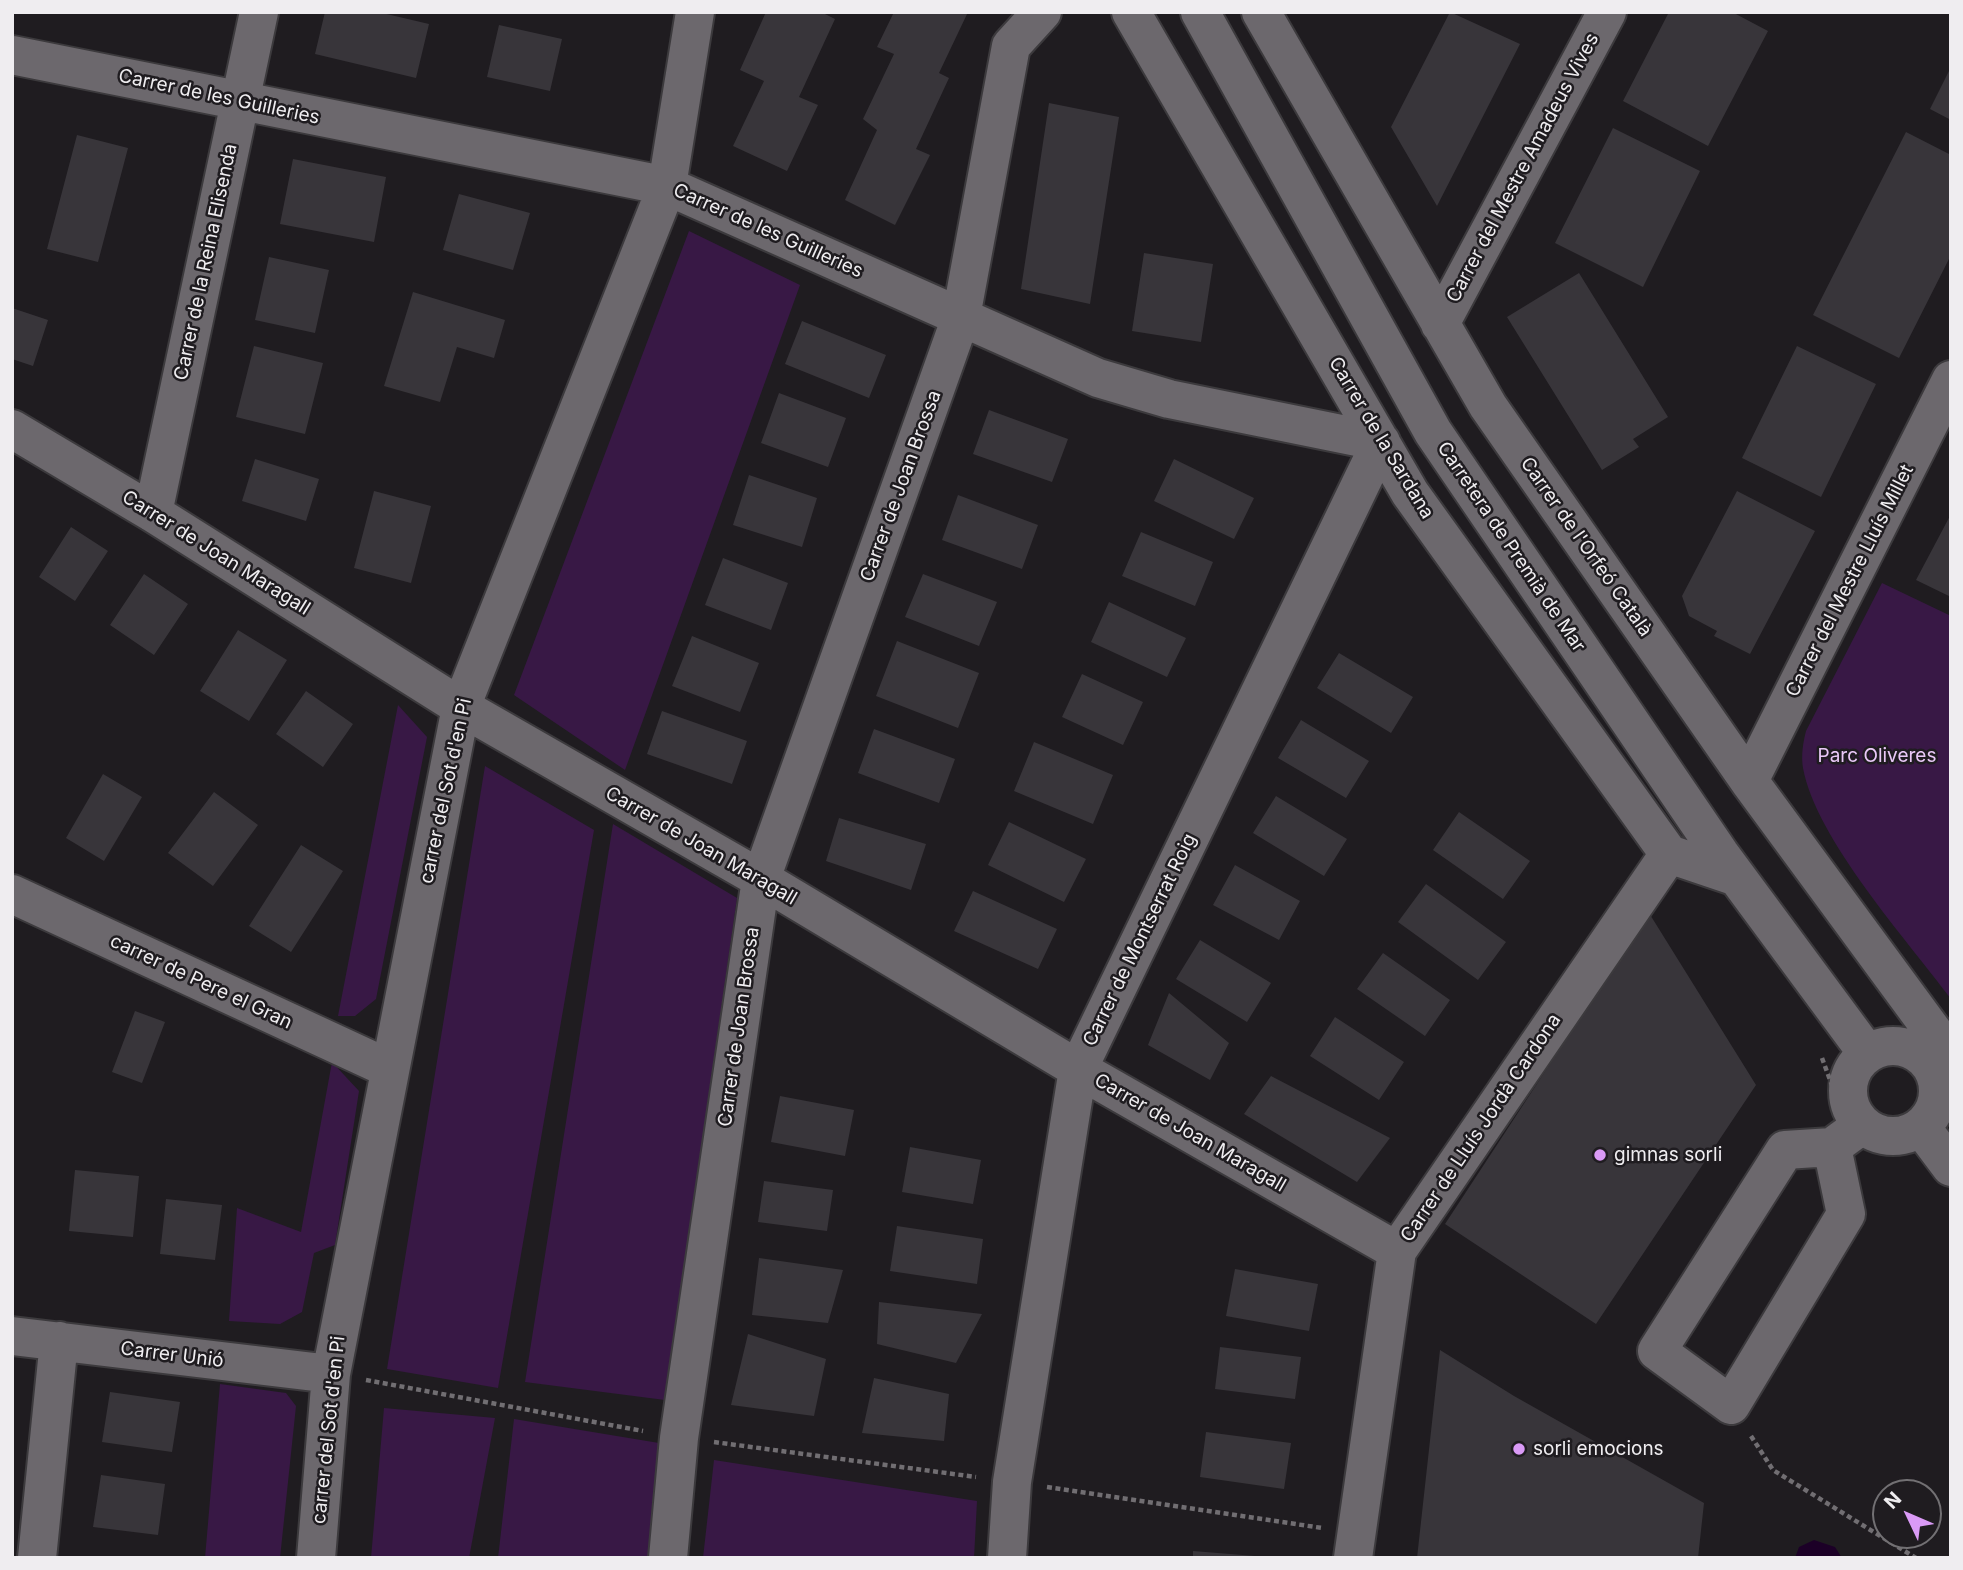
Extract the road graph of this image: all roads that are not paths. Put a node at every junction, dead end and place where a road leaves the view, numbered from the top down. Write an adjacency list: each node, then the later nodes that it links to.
1 (259, 12): 9 (street, Carrer de la Reina Elisenda)
2 (695, 12): 10 (street, carrer del Sot d'en Pi)
3 (1042, 12): 11 (street, Carrer de Joan Brossa)
4 (1131, 12): 15 (street, Carrer de la Sardana)
5 (1200, 12): 20 (street, Carretera de Premià de Mar)
6 (1261, 12): 12 (street, Carrer de l'Orfeó Català)
7 (1607, 12): 12 (street, Carrer del Mestre Amadeus Vives)
8 (12, 55): 9 (street, Carrer de les Guilleries)
9 (239, 102): 10 (street, Carrer de les Guilleries); 16 (street, Carrer de la Reina Elisenda)
10 (667, 186): 11 (street, Carrer de les Guilleries); 17 (street, carrer del Sot d'en Pi)
11 (961, 317): 15 (street, Carrer de les Guilleries); 21 (street, Carrer de Joan Brossa)
12 (1440, 324): 18 (street, Carrer de l'Orfeó Català)
13 (1951, 380): 18 (street, Carrer del Mestre Lluís Millet)
14 (12, 429): 16 (street, Carrer de Joan Maragall)
15 (1381, 442): 19 (street, Carrer de la Sardana); 28 (street, Carrer de Montserrat Roig)
16 (153, 513): 17 (street, Carrer de Joan Maragall)
17 (461, 707): 21 (street, Carrer de Joan Maragall); 27 (street, carrer del Sot d'en Pi)
18 (1749, 781): 23 (street, Carrer de l'Orfeó Català)
19 (1669, 854): 20 (street); 33 (street, Carrer de Lluís Jordà Cardona)
20 (1737, 877): 25 (street, Carretera de Premià de Mar)
21 (761, 879): 28 (street, Carrer de Joan Maragall); 40 (street, Carrer de Joan Brossa)
22 (12, 894): 27 (street, carrer de Pere el Gran)
23 (1911, 1002): 24 (street); 26 (street, Carrer de l'Orfeó Català)
24 (1906, 1046): 25 (street); 29 (street)
25 (1867, 1053): 31 (street)
26 (1951, 1056)
27 (390, 1069): 36 (street, carrer del Sot d'en Pi)
28 (1077, 1069): 33 (street, Carrer de Joan Maragall); 41 (street, Carrer de Montserrat Roig)
29 (1945, 1096): 30 (street)
30 (1921, 1127): 31 (street); 32 (street)
31 (1848, 1135): 31 (street)
32 (1951, 1167)
33 (1397, 1251): 37 (street, Carrer de Lluís Jordà Cardona)
34 (12, 1336): 35 (street, Carrer Unió)
35 (59, 1341): 36 (street, Carrer Unió); 38 (street)
36 (331, 1374): 39 (street, carrer del Sot d'en Pi)
37 (1354, 1545)
38 (37, 1558)
39 (316, 1558)
40 (668, 1558)
41 (1007, 1558)

